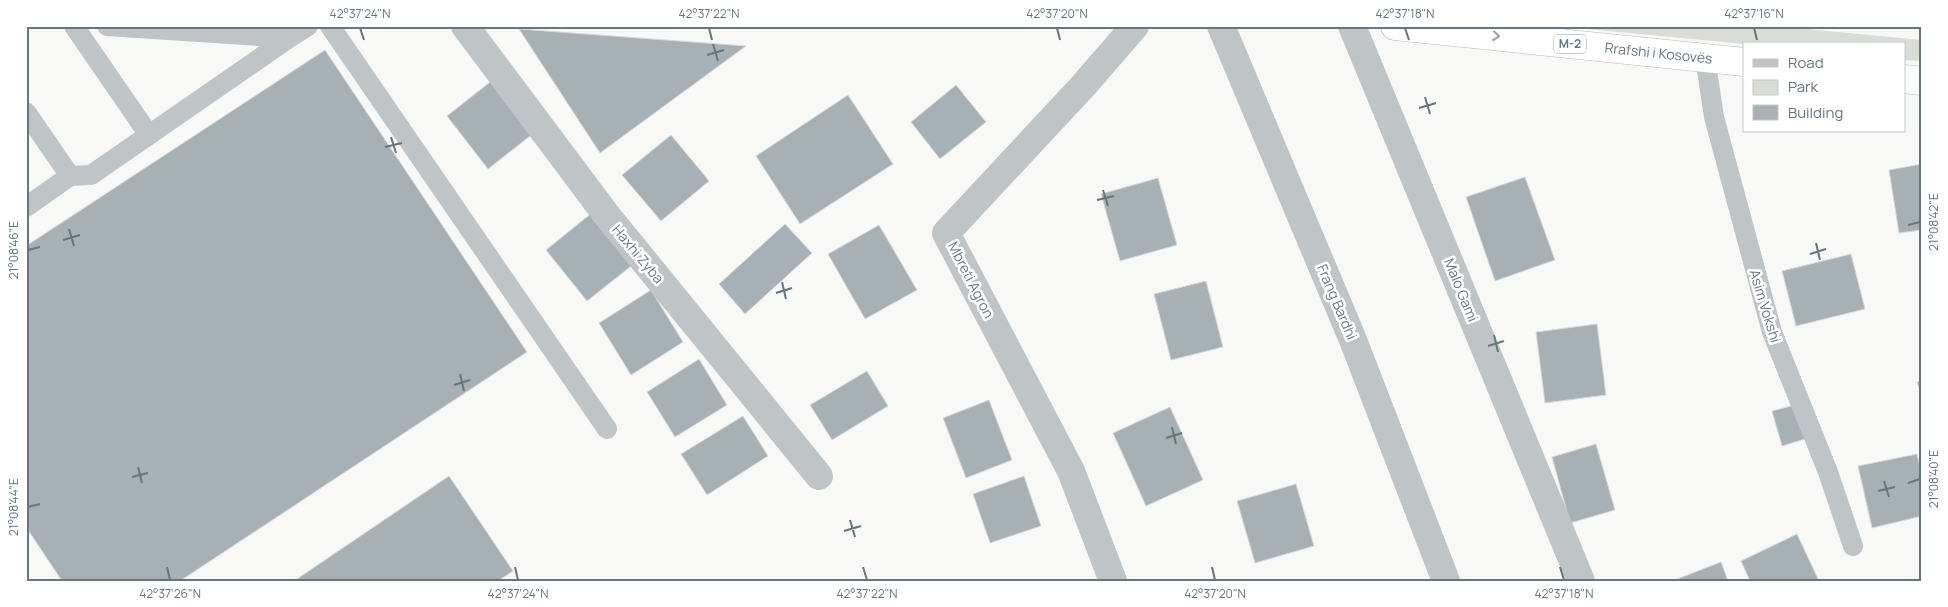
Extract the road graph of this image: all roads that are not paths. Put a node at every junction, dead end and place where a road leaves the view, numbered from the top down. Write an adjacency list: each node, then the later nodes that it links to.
1 (74, 26): 16 (lane)
2 (107, 26): 10 (lane)
3 (308, 26): 10 (lane)
4 (330, 26): 19 (lane)
5 (465, 26): 20 (street, Haxhi Zyba)
6 (1135, 26): 22 (street, Mbreti Agron)
7 (1221, 26): 23 (street, Frang Bardhi)
8 (1352, 26): 24 (street, Malo Gami)
9 (1395, 26): 11 (highway, Rrafshi i Kosovës / M-2, one-way to 11)
10 (290, 38): 16 (lane)
11 (1705, 58): 12 (highway, Rrafshi i Kosovës / M-2); 21 (lane, Asim Vokshi)
12 (1743, 62)
13 (1906, 79): 14 (highway)
14 (1922, 81)
15 (26, 112): 17 (lane)
16 (149, 135): 17 (lane)
17 (70, 176): 18 (lane)
18 (26, 207)
19 (607, 429)
20 (819, 476)
21 (1853, 546)
22 (1112, 581)
23 (1446, 581)
24 (1581, 581)

